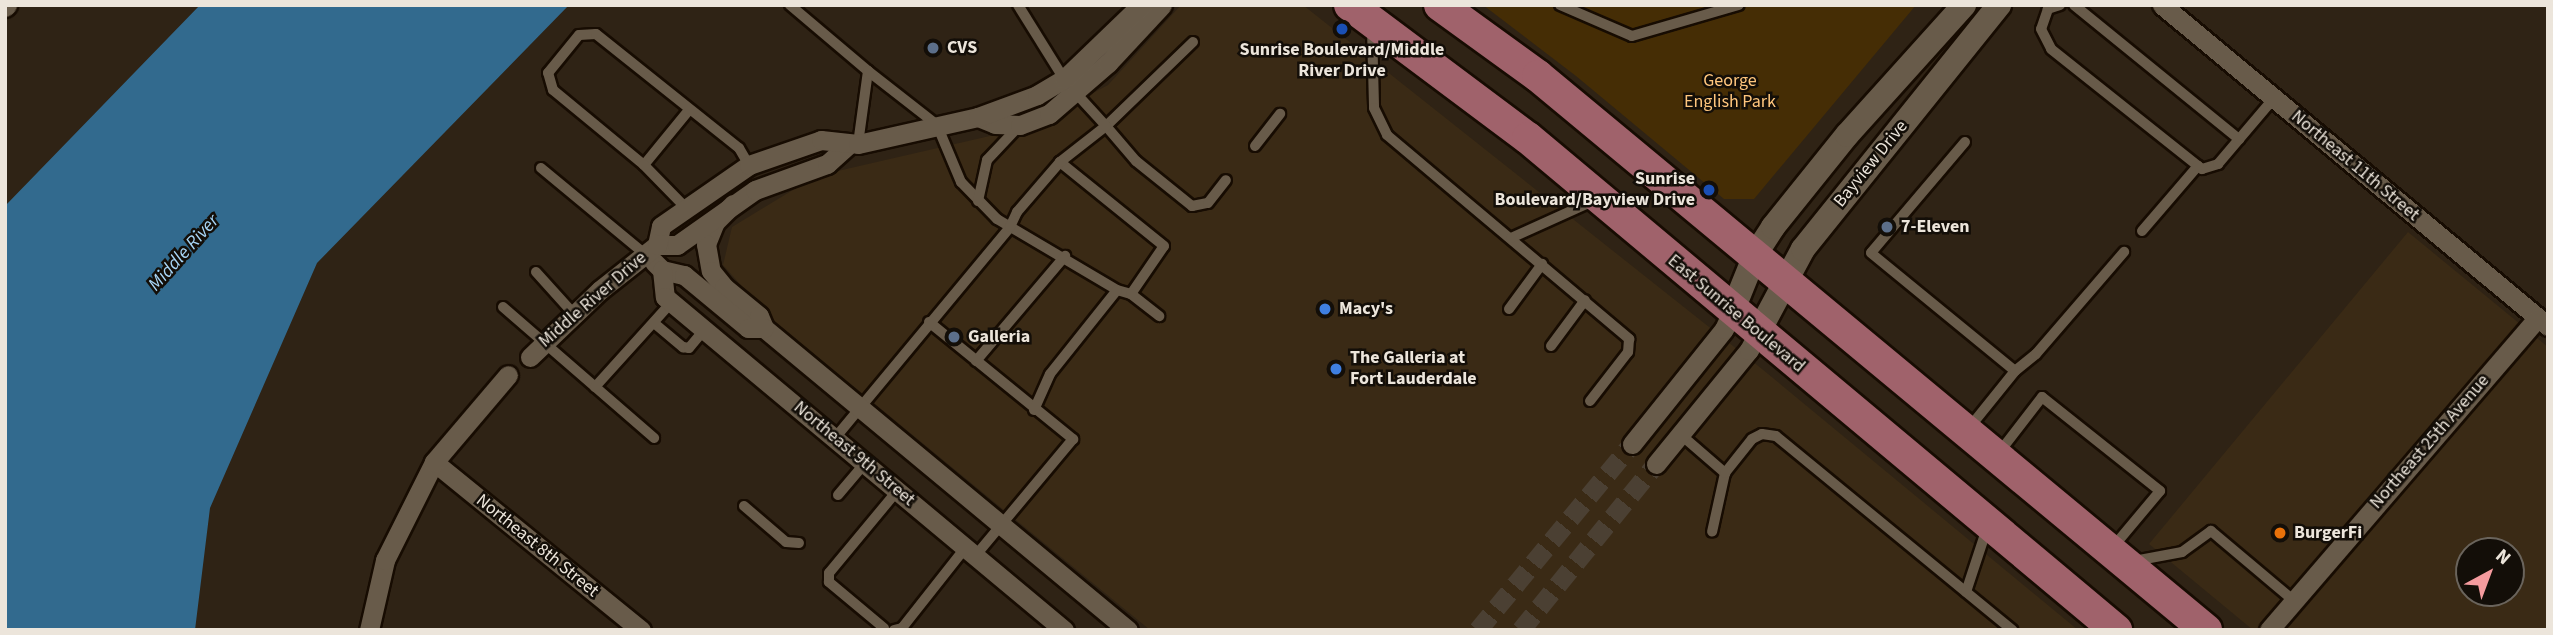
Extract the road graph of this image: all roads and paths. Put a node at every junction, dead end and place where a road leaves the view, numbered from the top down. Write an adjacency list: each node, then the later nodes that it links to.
1 (1018, 5): 16 (lane)
2 (1141, 5): 16 (street, Middle River Drive)
3 (1162, 5): 16 (street, Middle River Drive)
4 (1440, 5): 43 (main road)
5 (1560, 5): 6 (lane)
6 (1739, 5)
7 (1964, 5): 43 (street, Bayview Drive)
8 (1999, 5): 48 (street, Bayview Drive)
9 (2060, 5): 31 (lane)
10 (2074, 5): 24 (lane)
11 (2162, 5): 17 (street, Northeast 11th Street)
12 (796, 7): 15 (lane)
13 (1361, 14): 34 (main road, East Sunrise Boulevard); 40 (lane)
14 (1193, 42): 23 (lane)
15 (868, 71): 21 (lane); 26 (lane)
16 (1069, 85): 20 (street, Middle River Drive); 22 (street, Middle River Drive); 23 (lane)
17 (2274, 98): 24 (lane); 59 (street, Northeast 11th Street)
18 (690, 110): 29 (lane); 29 (lane); 30 (lane)
19 (1280, 114): 27 (lane)
20 (978, 117): 21 (street, Middle River Drive); 22 (street, Middle River Drive)
21 (937, 125): 26 (street, Middle River Drive); 35 (lane)
22 (1020, 125): 35 (lane)
23 (1105, 126): 28 (lane); 33 (lane)
24 (2239, 139): 31 (lane)
25 (1965, 142): 67 (lane)
26 (853, 145): 30 (street, Middle River Drive); 36 (street, Middle River Drive)
27 (1255, 146)
28 (1060, 162): 38 (lane); 50 (lane)
29 (644, 165): 37 (lane)
30 (749, 165): 37 (street, Middle River Drive)
31 (2198, 166): 39 (lane)
32 (541, 168): 41 (lane)
33 (1226, 180)
34 (1598, 199): 40 (lane); 55 (main road, East Sunrise Boulevard)
35 (978, 201): 38 (lane)
36 (733, 204): 41 (street, Middle River Drive); 61 (street)
37 (684, 206): 41 (street, Middle River Drive)
38 (1010, 227): 44 (lane); 58 (lane)
39 (2142, 231)
40 (1511, 238): 45 (lane)
41 (651, 249): 46 (street); 56 (street, Middle River Drive)
42 (2124, 252): 67 (lane)
43 (1755, 255): 48 (main road); 55 (street, Bayview Drive)
44 (1065, 256): 49 (lane); 66 (lane)
45 (1542, 264): 51 (lane); 54 (lane)
46 (662, 270): 52 (street); 61 (street)
47 (536, 272): 56 (lane)
48 (1784, 279): 63 (street, Bayview Drive); 73 (main road)
49 (1117, 290): 50 (lane); 72 (lane)
50 (1131, 294): 57 (lane)
51 (1585, 300): 64 (lane); 70 (lane)
52 (671, 303): 60 (lane); 62 (street, Northeast 9th Street)
53 (503, 307): 65 (lane)
54 (1509, 309)
55 (1732, 312): 63 (main road, East Sunrise Boulevard); 77 (street)
56 (574, 314): 65 (street, Middle River Drive)
57 (1159, 316)
58 (929, 322): 66 (lane); 71 (lane)
59 (2542, 322): 93 (street, Northeast 25th Avenue)
60 (654, 323): 62 (lane); 69 (lane)
61 (764, 328): 71 (street)
62 (704, 330): 76 (street, Northeast 9th Street)
63 (1758, 333): 74 (street); 86 (main road, East Sunrise Boulevard)
64 (1551, 346)
65 (537, 350): 69 (lane)
66 (976, 362): 72 (lane)
67 (2015, 371): 73 (lane)
68 (508, 375): 79 (street)
69 (594, 387): 75 (lane)
70 (1590, 401)
71 (860, 408): 76 (lane); 87 (street)
72 (1034, 410): 87 (lane)
73 (1966, 431): 78 (main road)
74 (1680, 435): 81 (street); 82 (lane)
75 (654, 438)
76 (835, 438): 80 (street, Northeast 9th Street)
77 (1632, 444)
78 (1997, 456): 91 (main road); 91 (lane)
79 (434, 462): 96 (street); 97 (street, Northeast 8th Street)
80 (865, 463): 83 (street, Northeast 9th Street); 84 (lane)
81 (1657, 464)
82 (1725, 473): 88 (lane); 92 (lane)
83 (898, 490): 90 (street, Northeast 9th Street); 94 (lane)
84 (838, 495)
85 (744, 506): 89 (lane)
86 (1989, 524): 92 (lane); 95 (main road, East Sunrise Boulevard)
87 (1002, 525): 90 (lane); 99 (street)
88 (1712, 532)
89 (799, 543)
90 (971, 551): 94 (lane); 98 (street, Northeast 9th Street)
91 (2118, 556): 93 (lane); 101 (main road)
92 (1966, 592): 100 (lane)
93 (2294, 601): 102 (street, Northeast 25th Avenue)
94 (889, 629)
95 (2113, 629)
96 (369, 630)
97 (641, 630)
98 (1064, 630)
99 (1128, 630)
100 (2012, 630)
101 (2206, 630)
102 (2269, 630)

